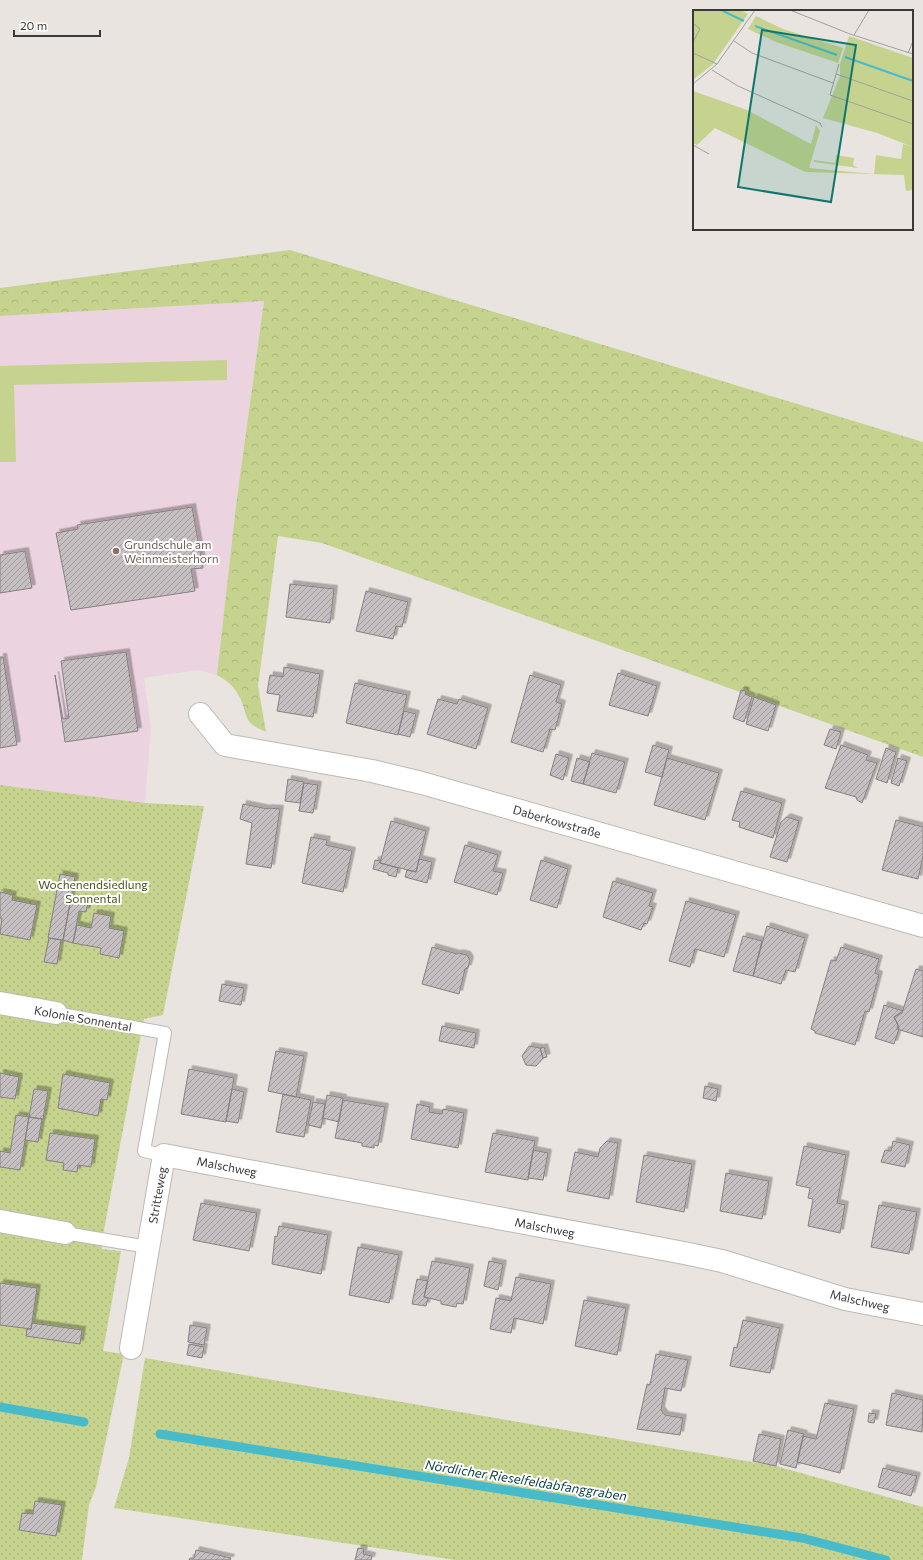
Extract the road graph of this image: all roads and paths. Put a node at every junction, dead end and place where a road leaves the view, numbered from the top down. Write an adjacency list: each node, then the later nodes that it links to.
1 (200, 714): 2 (street, Daberkowstraße)
2 (923, 926)
3 (0, 1003): 4 (street, Kolonie Sonnental)
4 (56, 1013): 5 (lane, Kolonie Sonnental)
5 (165, 1034): 6 (lane, Stritteweg)
6 (164, 1155): 9 (street, Stritteweg); 10 (street, Malschweg)
7 (0, 1221): 8 (street)
8 (65, 1233): 9 (lane)
9 (148, 1248): 11 (street, Stritteweg)
10 (923, 1314)
11 (131, 1348)

